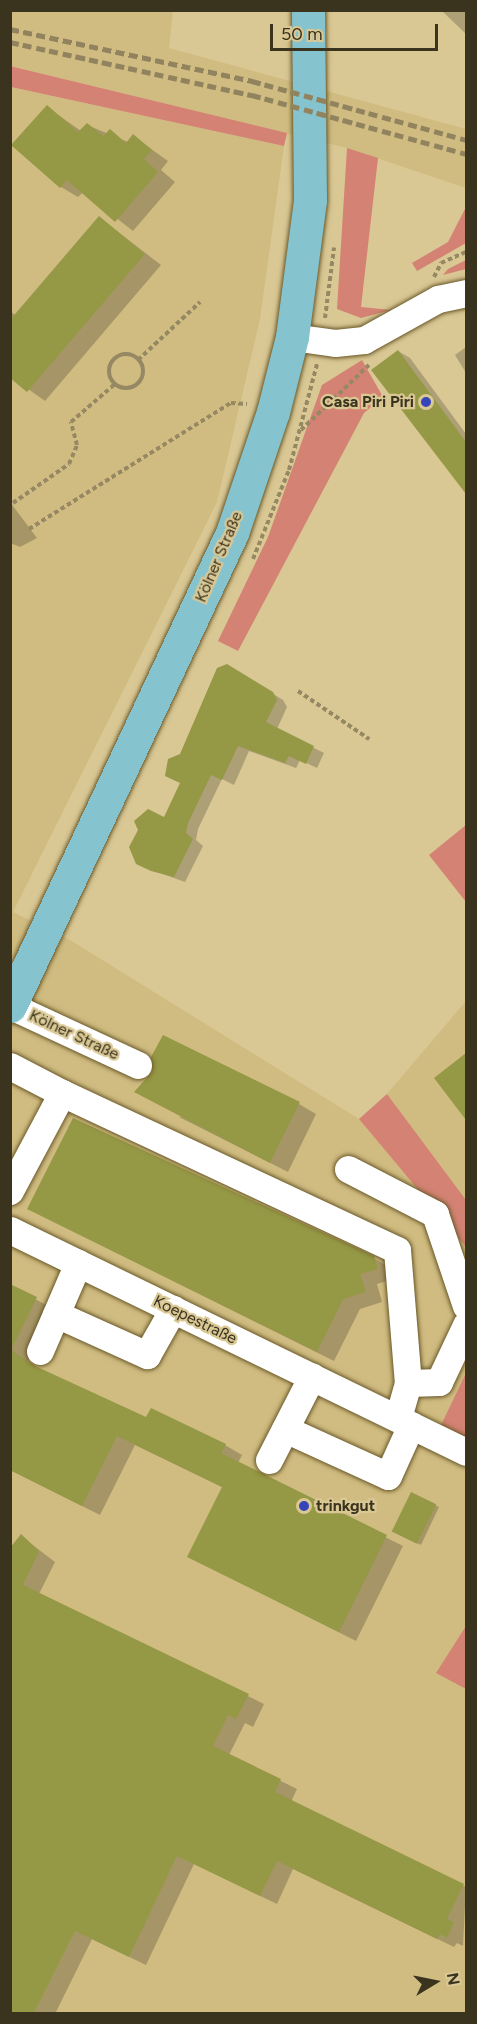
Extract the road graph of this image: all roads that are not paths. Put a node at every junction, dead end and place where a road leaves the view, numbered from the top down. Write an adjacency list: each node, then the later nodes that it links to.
1 (308, 10): 3 (main road, Kölner Straße)
2 (466, 293): 3 (street)
3 (292, 337): 4 (main road, Kölner Straße)
4 (11, 1006): 5 (street, Kölner Straße)
5 (138, 1065)
6 (10, 1066): 7 (street)
7 (62, 1093): 9 (street); 18 (street)
8 (348, 1169): 12 (street)
9 (10, 1191)
10 (10, 1230): 11 (street, Koepestraße)
11 (78, 1263): 13 (street, Koepestraße); 14 (street)
12 (466, 1306)
13 (173, 1309): 14 (street); 17 (street, Koepestraße)
14 (56, 1314): 16 (street)
15 (466, 1324): 18 (street)
16 (40, 1351)
17 (312, 1377): 19 (street, Koepestraße); 20 (street)
18 (408, 1383): 19 (street)
19 (404, 1422): 20 (street); 21 (street, Koepestraße)
20 (285, 1429): 22 (street)
21 (466, 1452)
22 (269, 1460)

